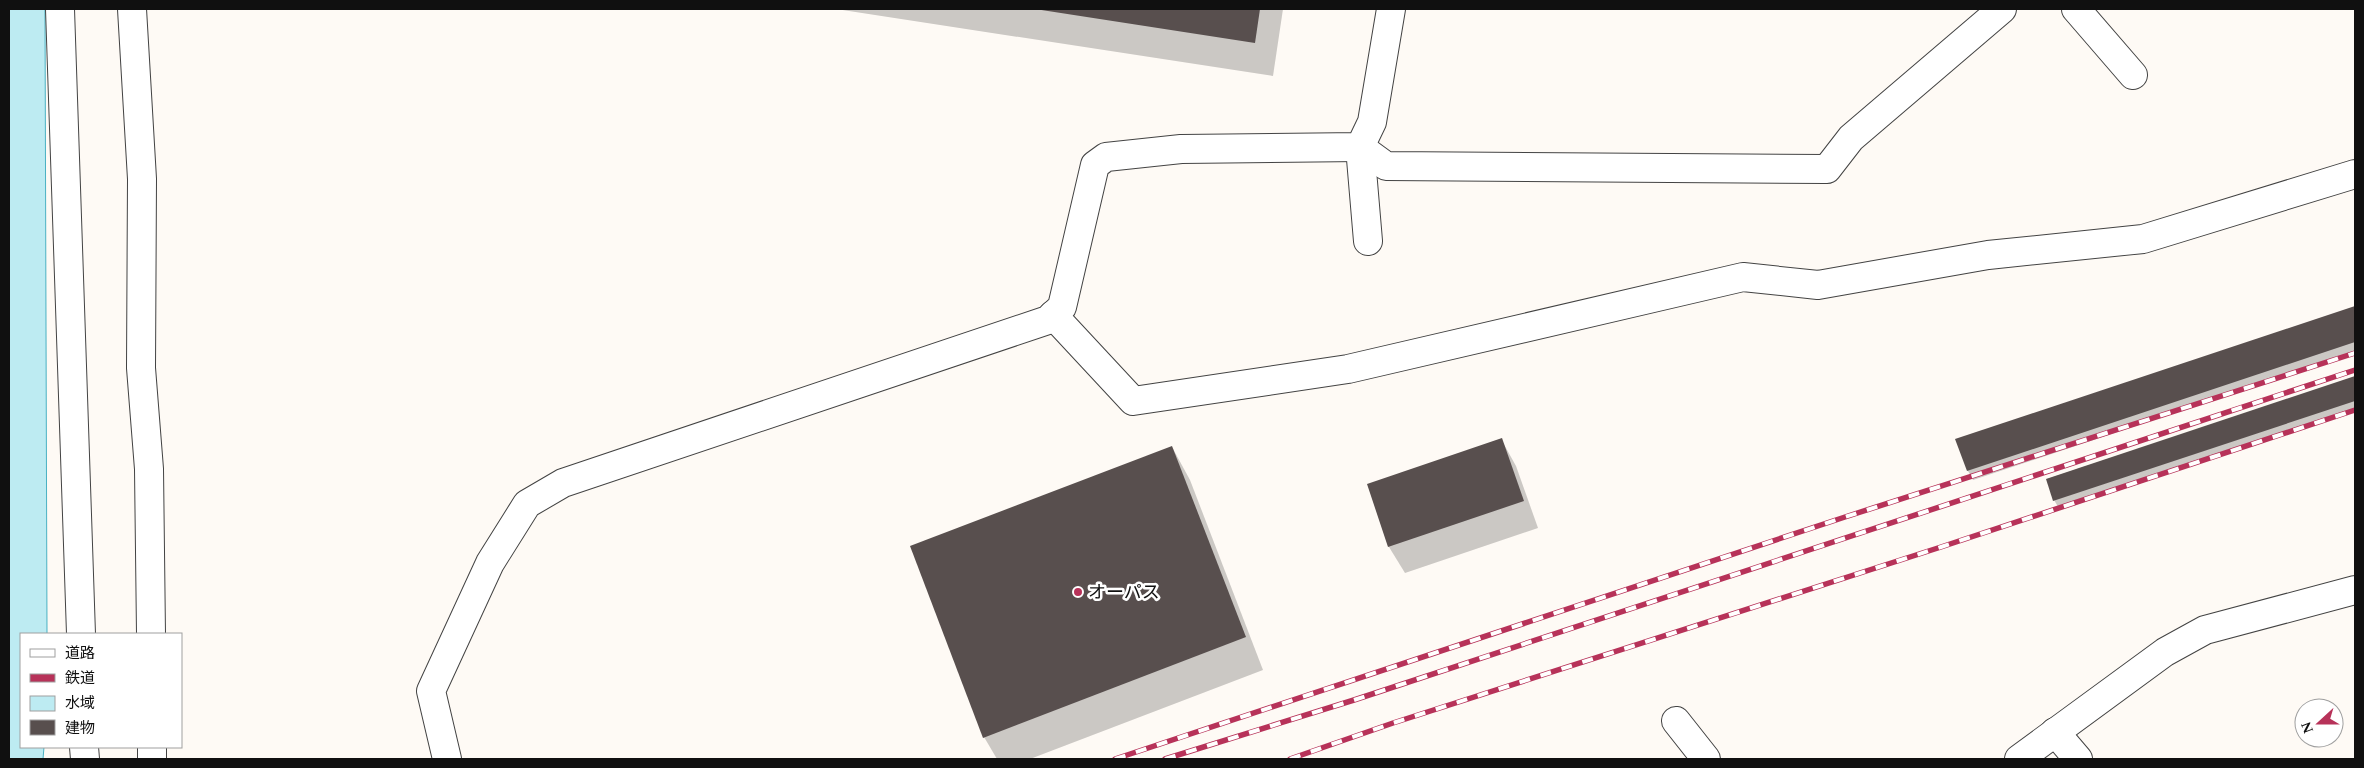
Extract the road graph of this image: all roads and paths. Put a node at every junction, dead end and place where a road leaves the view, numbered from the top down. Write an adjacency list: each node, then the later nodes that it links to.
1 (60, 9): 12 (street)
2 (132, 9): 13 (street)
3 (1391, 9): 7 (street)
4 (2002, 9): 7 (street)
5 (2076, 9): 6 (street)
6 (2133, 75)
7 (1360, 147): 9 (street); 10 (street)
8 (2355, 174): 10 (street)
9 (1368, 241)
10 (1053, 315): 16 (street)
11 (2355, 590): 15 (street)
12 (81, 633)
13 (151, 633)
14 (1676, 721): 17 (street)
15 (2055, 732): 18 (street); 19 (street)
16 (447, 759)
17 (1706, 759)
18 (2019, 759)
19 (2078, 759)

